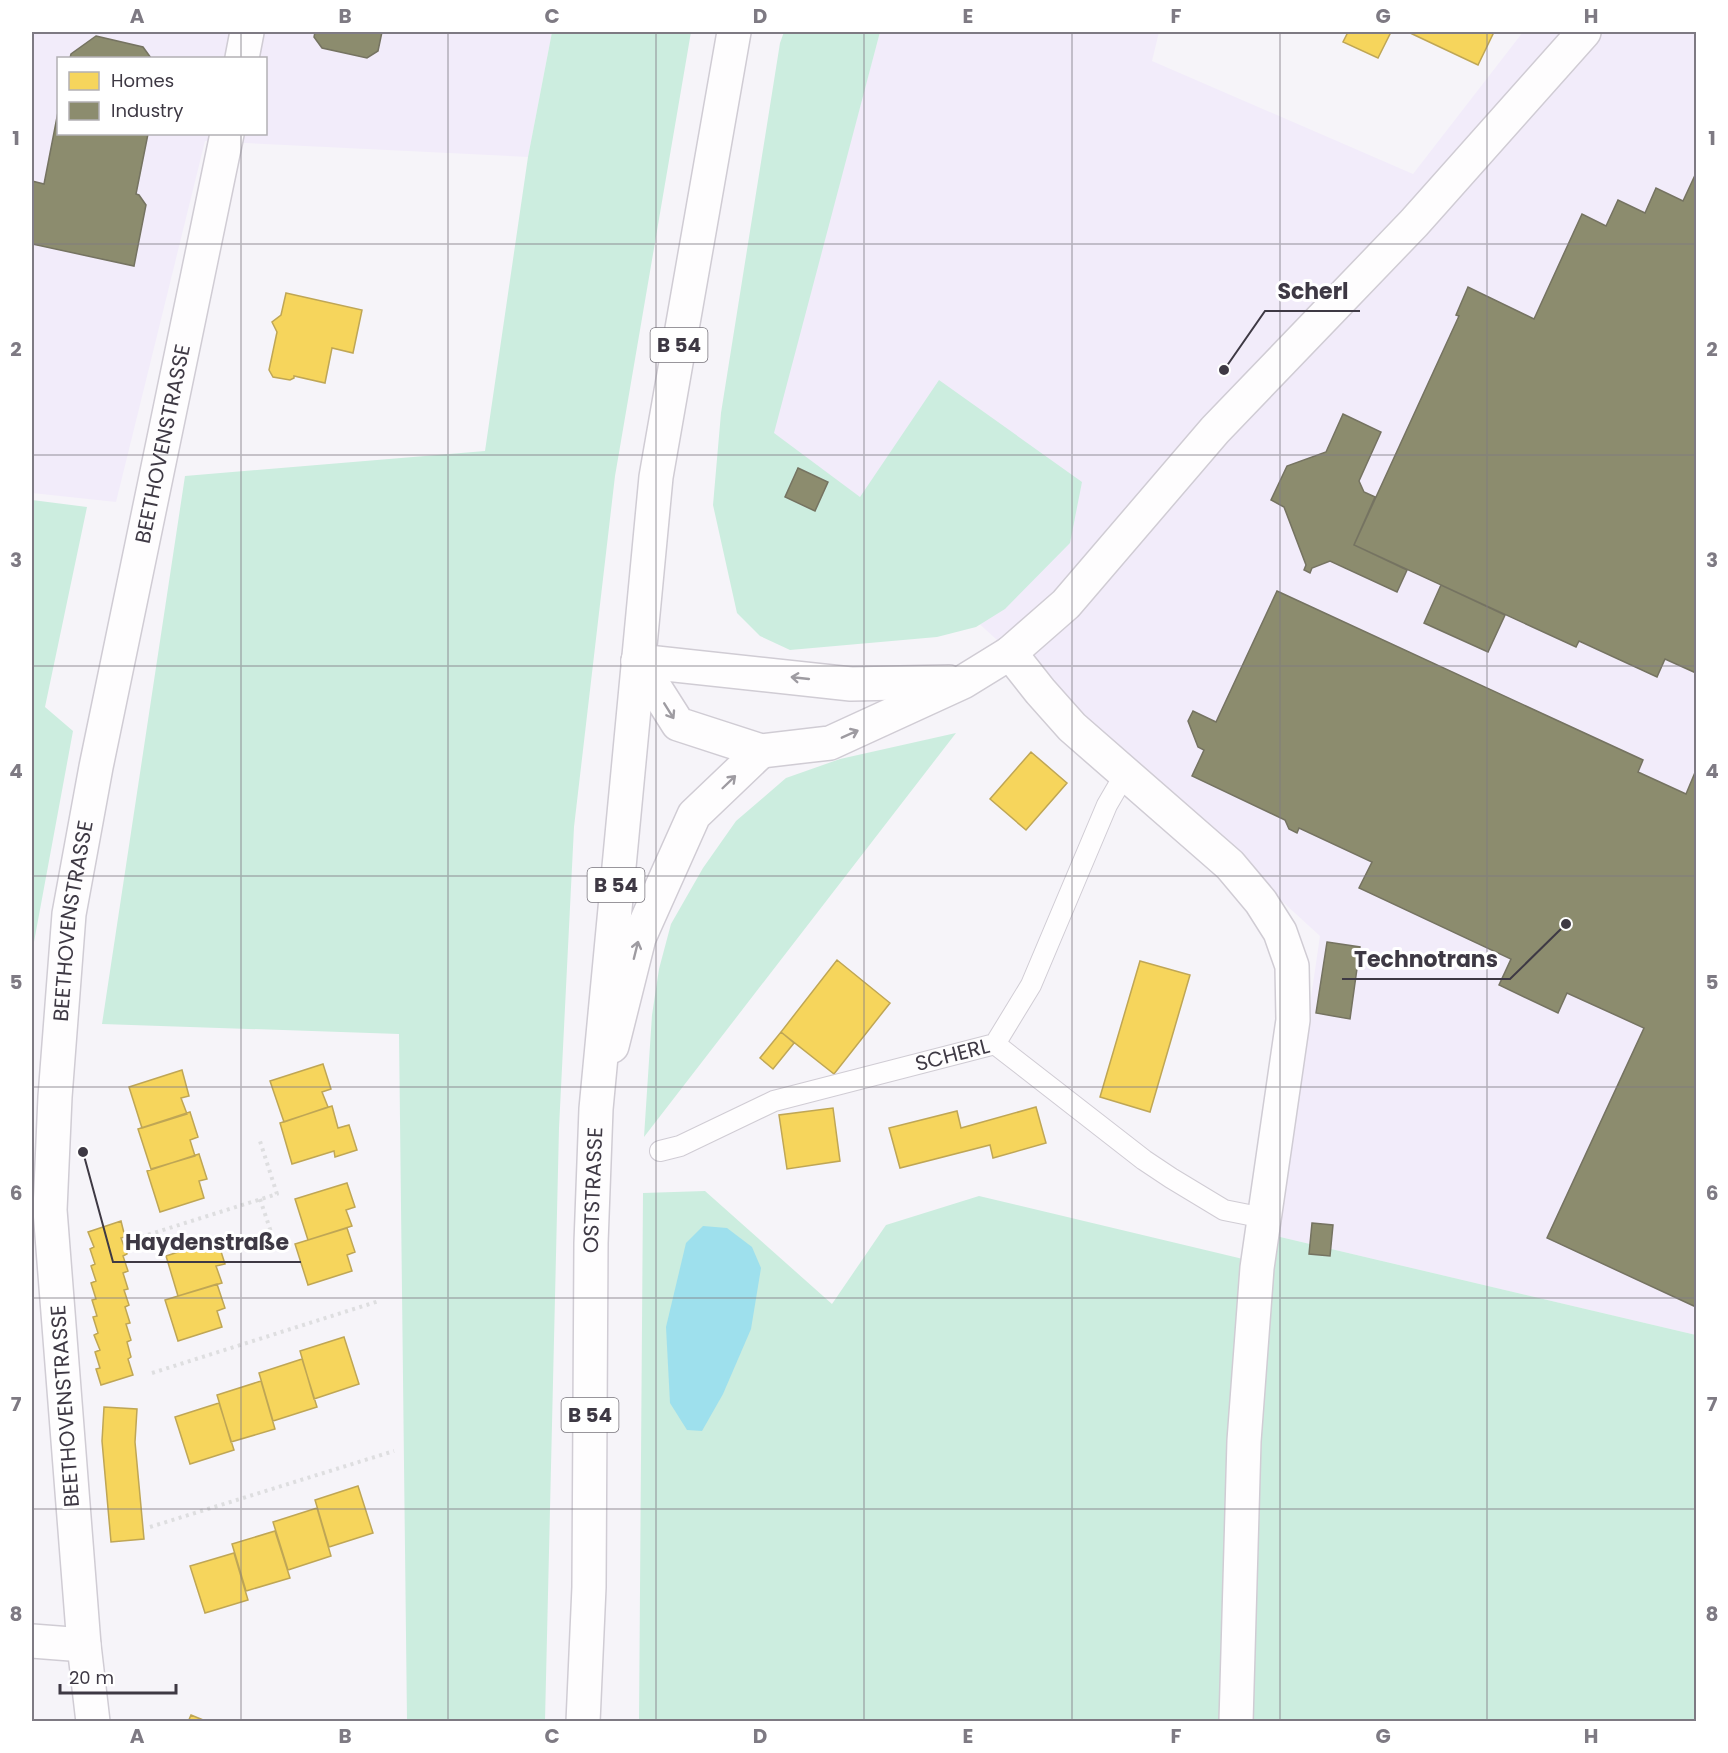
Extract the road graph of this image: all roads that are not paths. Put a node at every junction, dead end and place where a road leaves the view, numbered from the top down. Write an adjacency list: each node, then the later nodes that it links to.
1 (247, 32): 4 (street)
2 (734, 32): 7 (street, B 54)
3 (1584, 32): 6 (street)
4 (242, 57)
5 (227, 135): 14 (street, BEETHOVENSTRASSE)
6 (1010, 652): 8 (street); 10 (street)
7 (638, 661): 8 (street, one-way to 7); 9 (street, one-way to 9); 12 (street, OSTSTRASSE / B 54)
8 (963, 682): 9 (street, one-way to 8)
9 (760, 751): 12 (street, one-way to 9)
10 (1125, 774): 11 (lane, SCHERL); 15 (street)
11 (995, 1044): 13 (lane, SCHERL); 15 (lane)
12 (596, 1109): 19 (street, OSTSTRASSE / B 54)
13 (660, 1151)
14 (41, 1209): 17 (street, BEETHOVENSTRASSE)
15 (1264, 1218): 20 (street)
16 (32, 1641): 17 (street)
17 (84, 1645): 18 (street, BEETHOVENSTRASSE)
18 (93, 1722)
19 (583, 1722)
20 (1236, 1722)

